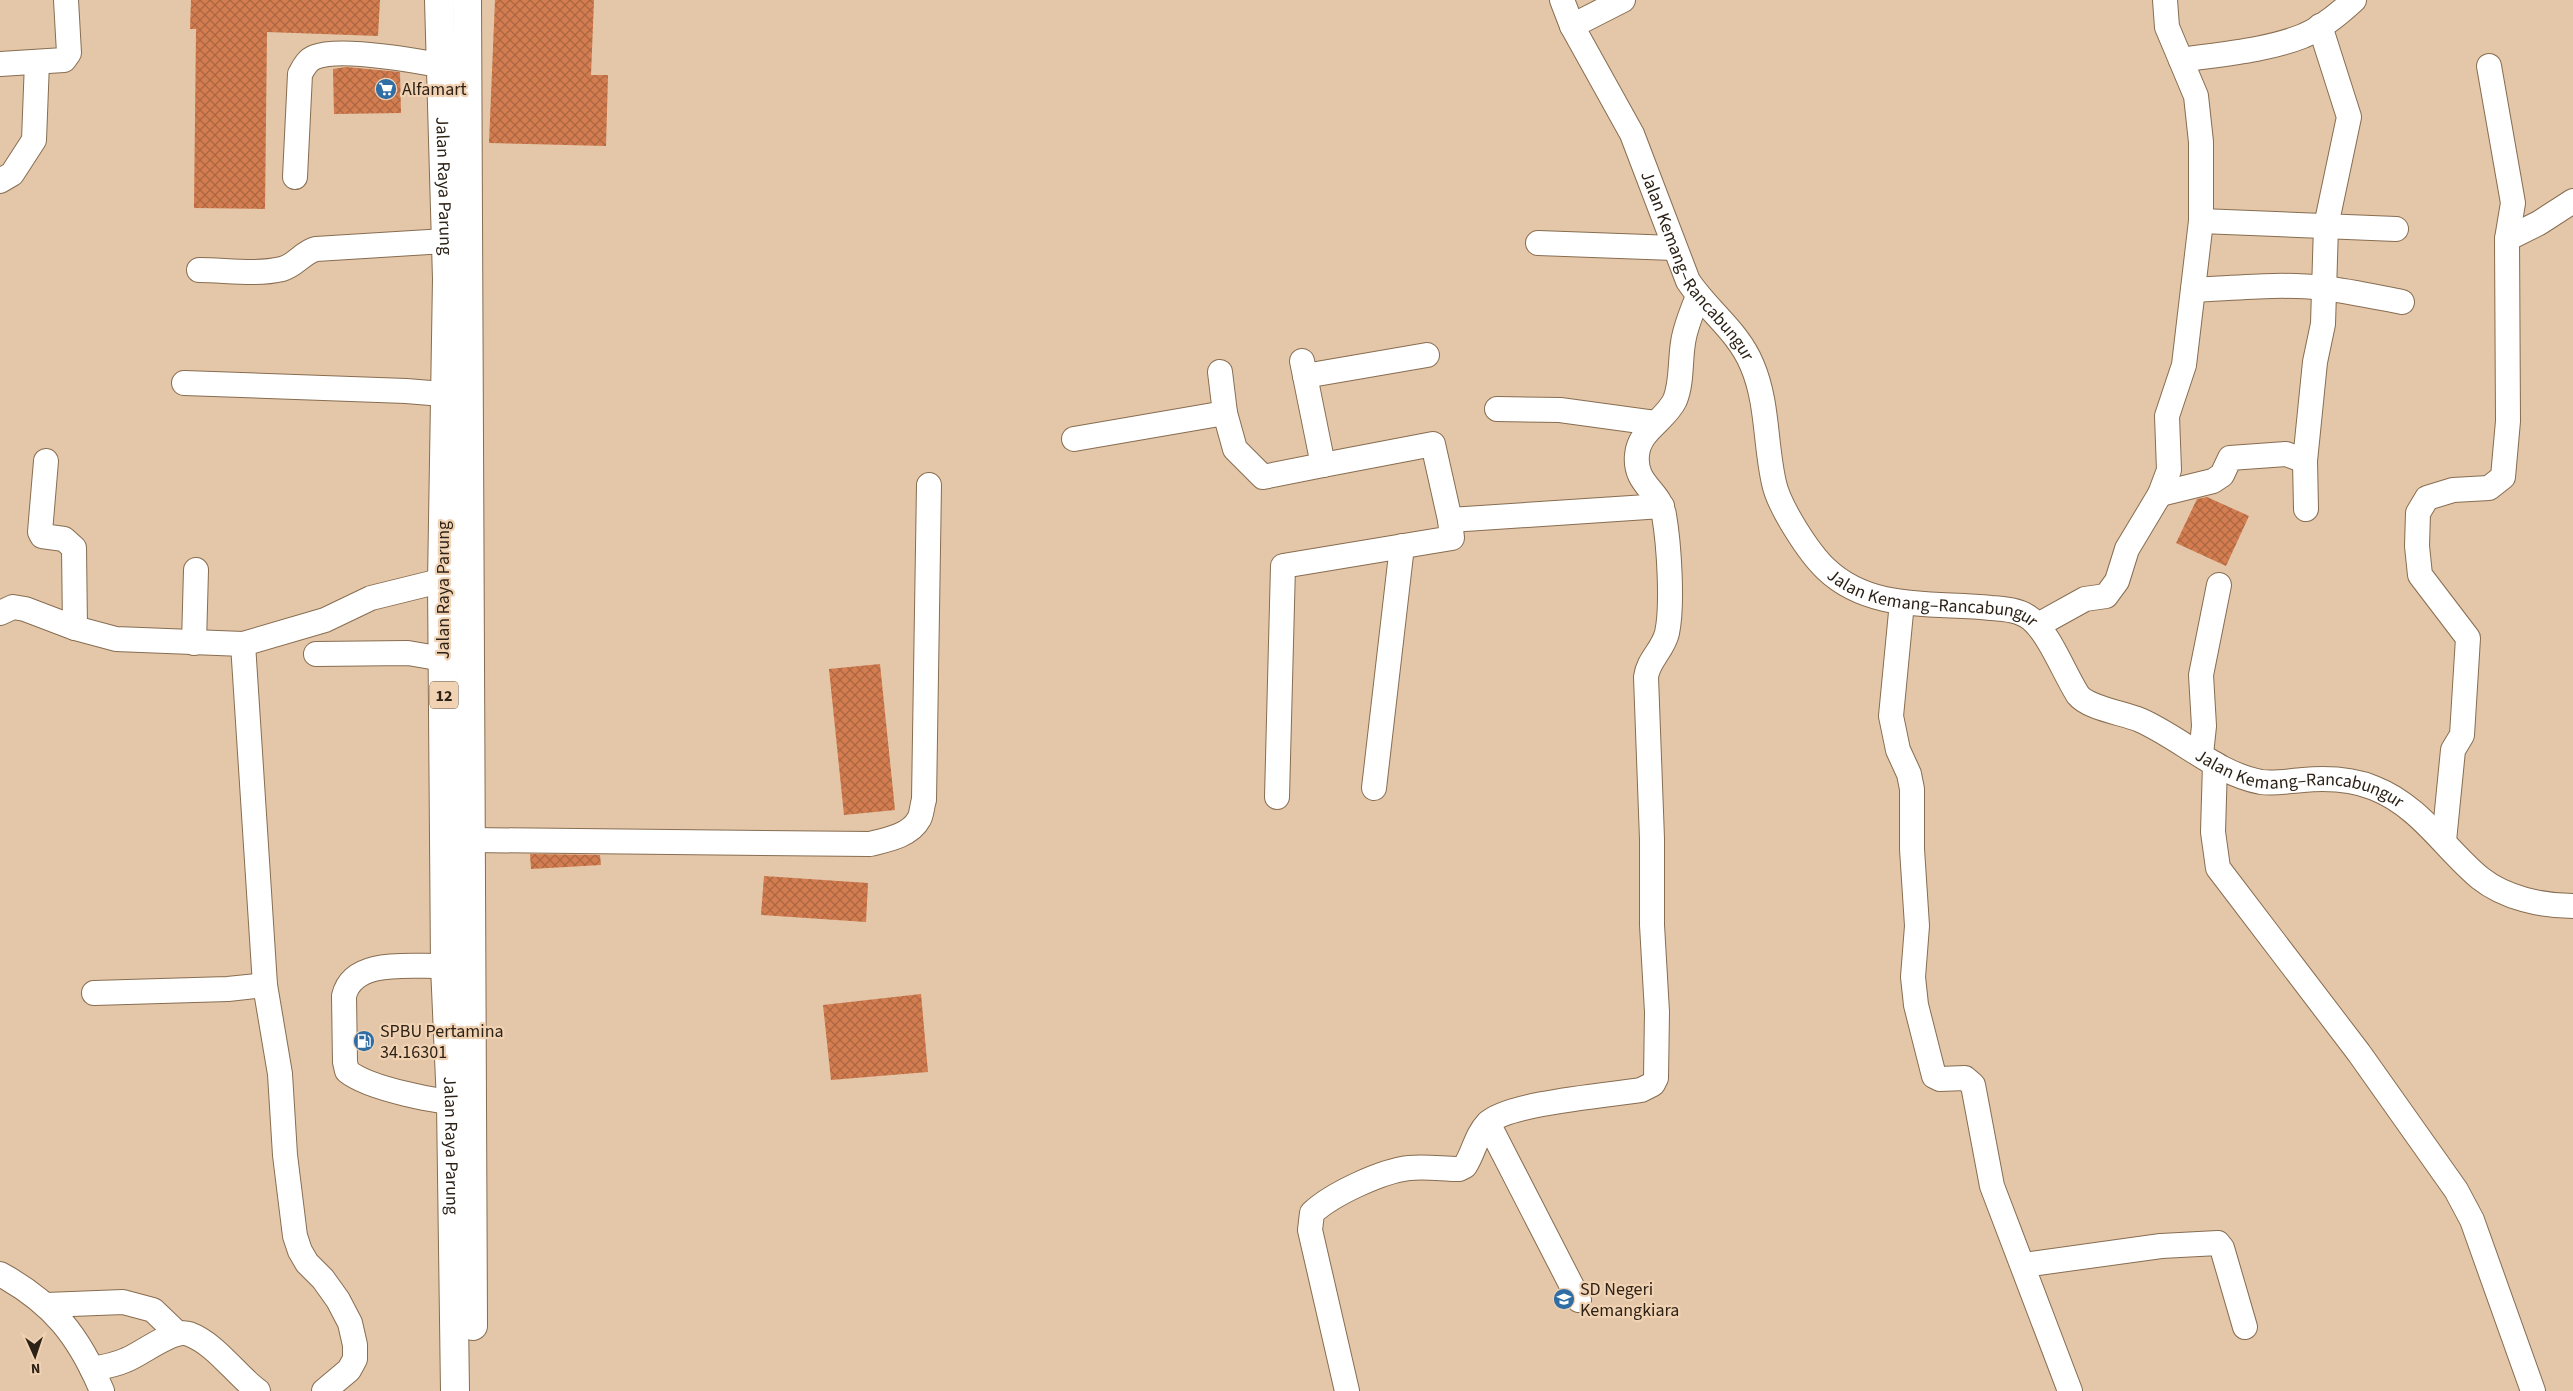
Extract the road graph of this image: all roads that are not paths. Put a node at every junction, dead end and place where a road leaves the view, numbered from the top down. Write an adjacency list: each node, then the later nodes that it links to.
1 (66, 0): 11 (street)
2 (439, 0): 13 (highway, Jalan Raya Parung / 12)
3 (467, 0): 48 (highway, Jalan Raya Parung / 12)
4 (1562, 0): 8 (street, Jalan Kemang–Rancabungur)
5 (1623, 0): 8 (street)
6 (2165, 0): 10 (street)
7 (2354, 0): 9 (street)
8 (1572, 26): 24 (street, Jalan Kemang–Rancabungur)
9 (2320, 26): 10 (street); 19 (street)
10 (2181, 60): 18 (street)
11 (37, 62): 12 (street); 16 (street)
12 (0, 64)
13 (439, 66): 15 (street); 22 (highway, Jalan Raya Parung / 12)
14 (2489, 66): 21 (street)
15 (295, 177)
16 (0, 181)
17 (2573, 201): 21 (street)
18 (2201, 221): 19 (street); 27 (street)
19 (2326, 226): 20 (street); 26 (street)
20 (2396, 229)
21 (2507, 239): 63 (street)
22 (445, 241): 25 (street); 33 (highway, Jalan Raya Parung / 12)
23 (1538, 243): 24 (street)
24 (1674, 248): 28 (street, Jalan Kemang–Rancabungur)
25 (199, 270)
26 (2323, 288): 27 (street); 29 (street); 39 (street)
27 (2194, 290): 42 (street)
28 (1698, 296): 36 (street); 51 (street, Jalan Kemang–Rancabungur)
29 (2402, 302)
30 (1427, 354): 40 (street)
31 (1220, 372): 35 (street)
32 (184, 383): 33 (street)
33 (444, 394): 49 (highway, Jalan Raya Parung / 12)
34 (1497, 408): 36 (street)
35 (1225, 413): 37 (street); 40 (street)
36 (1655, 423): 43 (street)
37 (1074, 438)
38 (46, 461): 54 (street)
39 (2305, 461): 42 (street); 44 (street)
40 (1322, 466): 45 (street)
41 (929, 485): 62 (street)
42 (2160, 494): 53 (street)
43 (1662, 506): 45 (street); 69 (street)
44 (2306, 508)
45 (1450, 520): 46 (street)
46 (1402, 546): 60 (street); 61 (street)
47 (196, 570): 55 (street)
48 (470, 572): 49 (street); 62 (highway, Jalan Raya Parung / 12)
49 (442, 582): 56 (street); 58 (highway, Jalan Raya Parung / 12)
50 (2219, 585): 59 (street)
51 (1902, 602): 53 (street, Jalan Kemang–Rancabungur); 70 (street)
52 (0, 613): 54 (street)
53 (2038, 625): 59 (street, Jalan Kemang–Rancabungur)
54 (75, 628): 55 (street)
55 (194, 643): 56 (street)
56 (243, 644): 66 (street)
57 (316, 654): 58 (street)
58 (443, 659): 65 (highway, Jalan Raya Parung / 12)
59 (2208, 759): 63 (street, Jalan Kemang–Rancabungur); 84 (street)
60 (1374, 788)
61 (1277, 797)
62 (472, 840): 68 (highway, Jalan Raya Parung / 12)
63 (2444, 841): 64 (street, Jalan Kemang–Rancabungur)
64 (2573, 906)
65 (445, 966): 68 (highway, Jalan Raya Parung / 12); 68 (street)
66 (265, 985): 67 (street); 79 (street)
67 (94, 993)
68 (461, 1103): 80 (highway, Jalan Raya Parung / 12); 81 (highway, Jalan Raya Parung / 12)
69 (1488, 1123): 72 (street); 82 (street)
70 (2024, 1265): 74 (street); 83 (street)
71 (0, 1274): 73 (street)
72 (1579, 1300)
73 (46, 1306): 75 (street); 76 (street)
74 (2245, 1327)
75 (178, 1333): 76 (street); 78 (street)
76 (92, 1369): 77 (street)
77 (102, 1391)
78 (258, 1391)
79 (324, 1391)
80 (455, 1391)
81 (474, 1391)
82 (1347, 1391)
83 (2070, 1391)
84 (2533, 1391)

